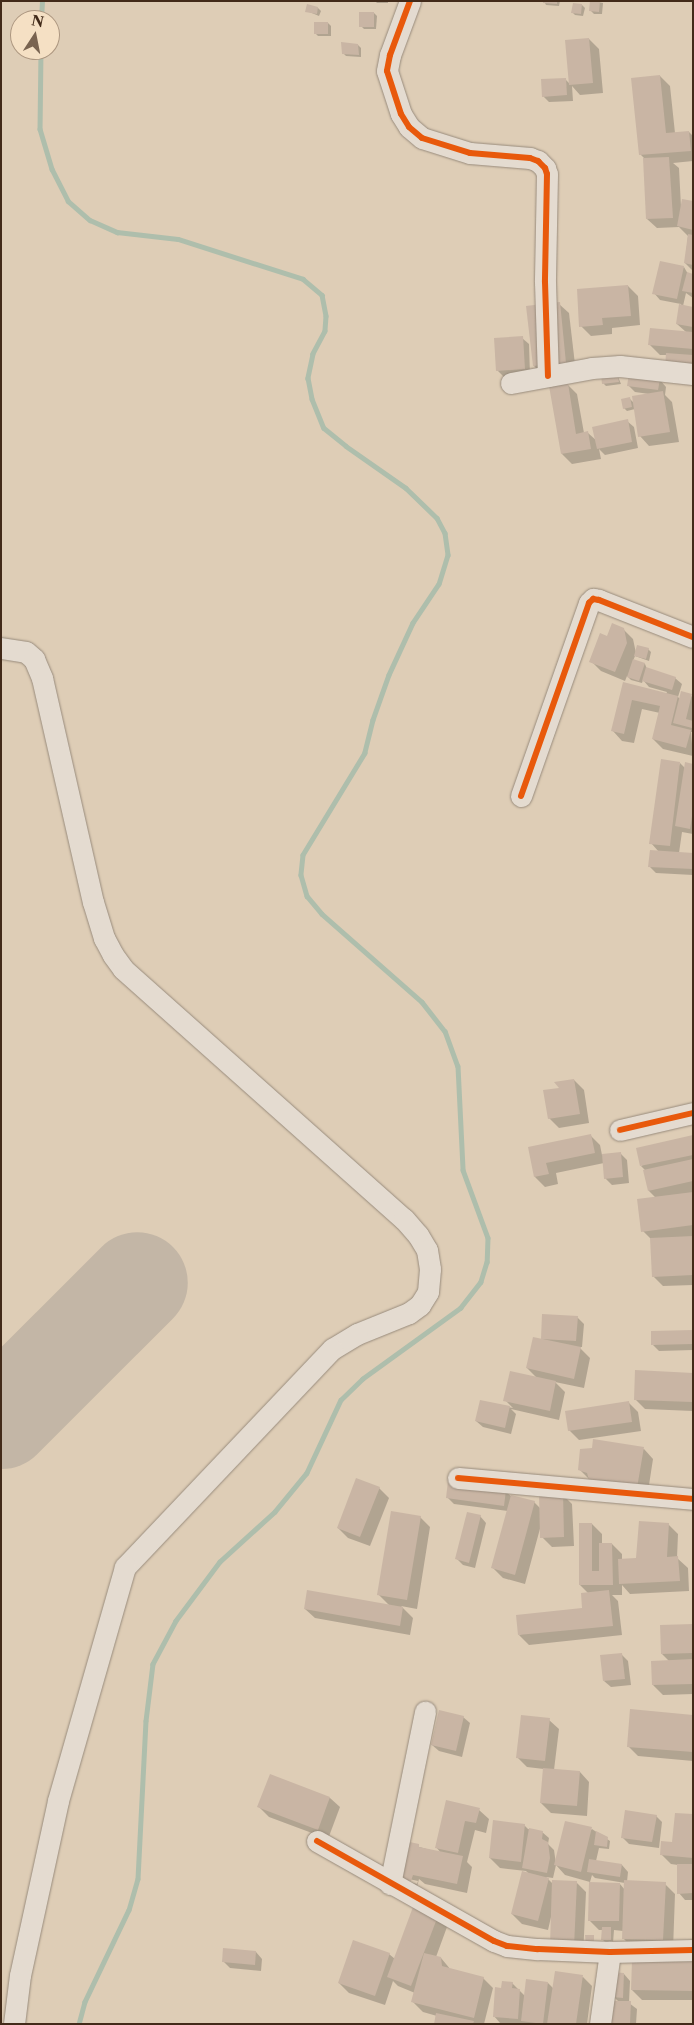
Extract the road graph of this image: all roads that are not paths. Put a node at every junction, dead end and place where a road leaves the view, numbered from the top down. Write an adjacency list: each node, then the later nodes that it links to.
1 (410, 1): 3 (street)
2 (693, 374): 3 (street)
3 (548, 376): 4 (street)
4 (511, 383)
5 (693, 637): 7 (street)
6 (1, 648): 17 (street)
7 (521, 796)
8 (693, 1113): 9 (street)
9 (620, 1130)
10 (458, 1478): 11 (street)
11 (693, 1500)
12 (425, 1712): 14 (street)
13 (316, 1842): 14 (street)
14 (390, 1884): 16 (street)
15 (693, 1950): 16 (street)
16 (610, 1952): 18 (street)
17 (14, 2024)
18 (600, 2024)

